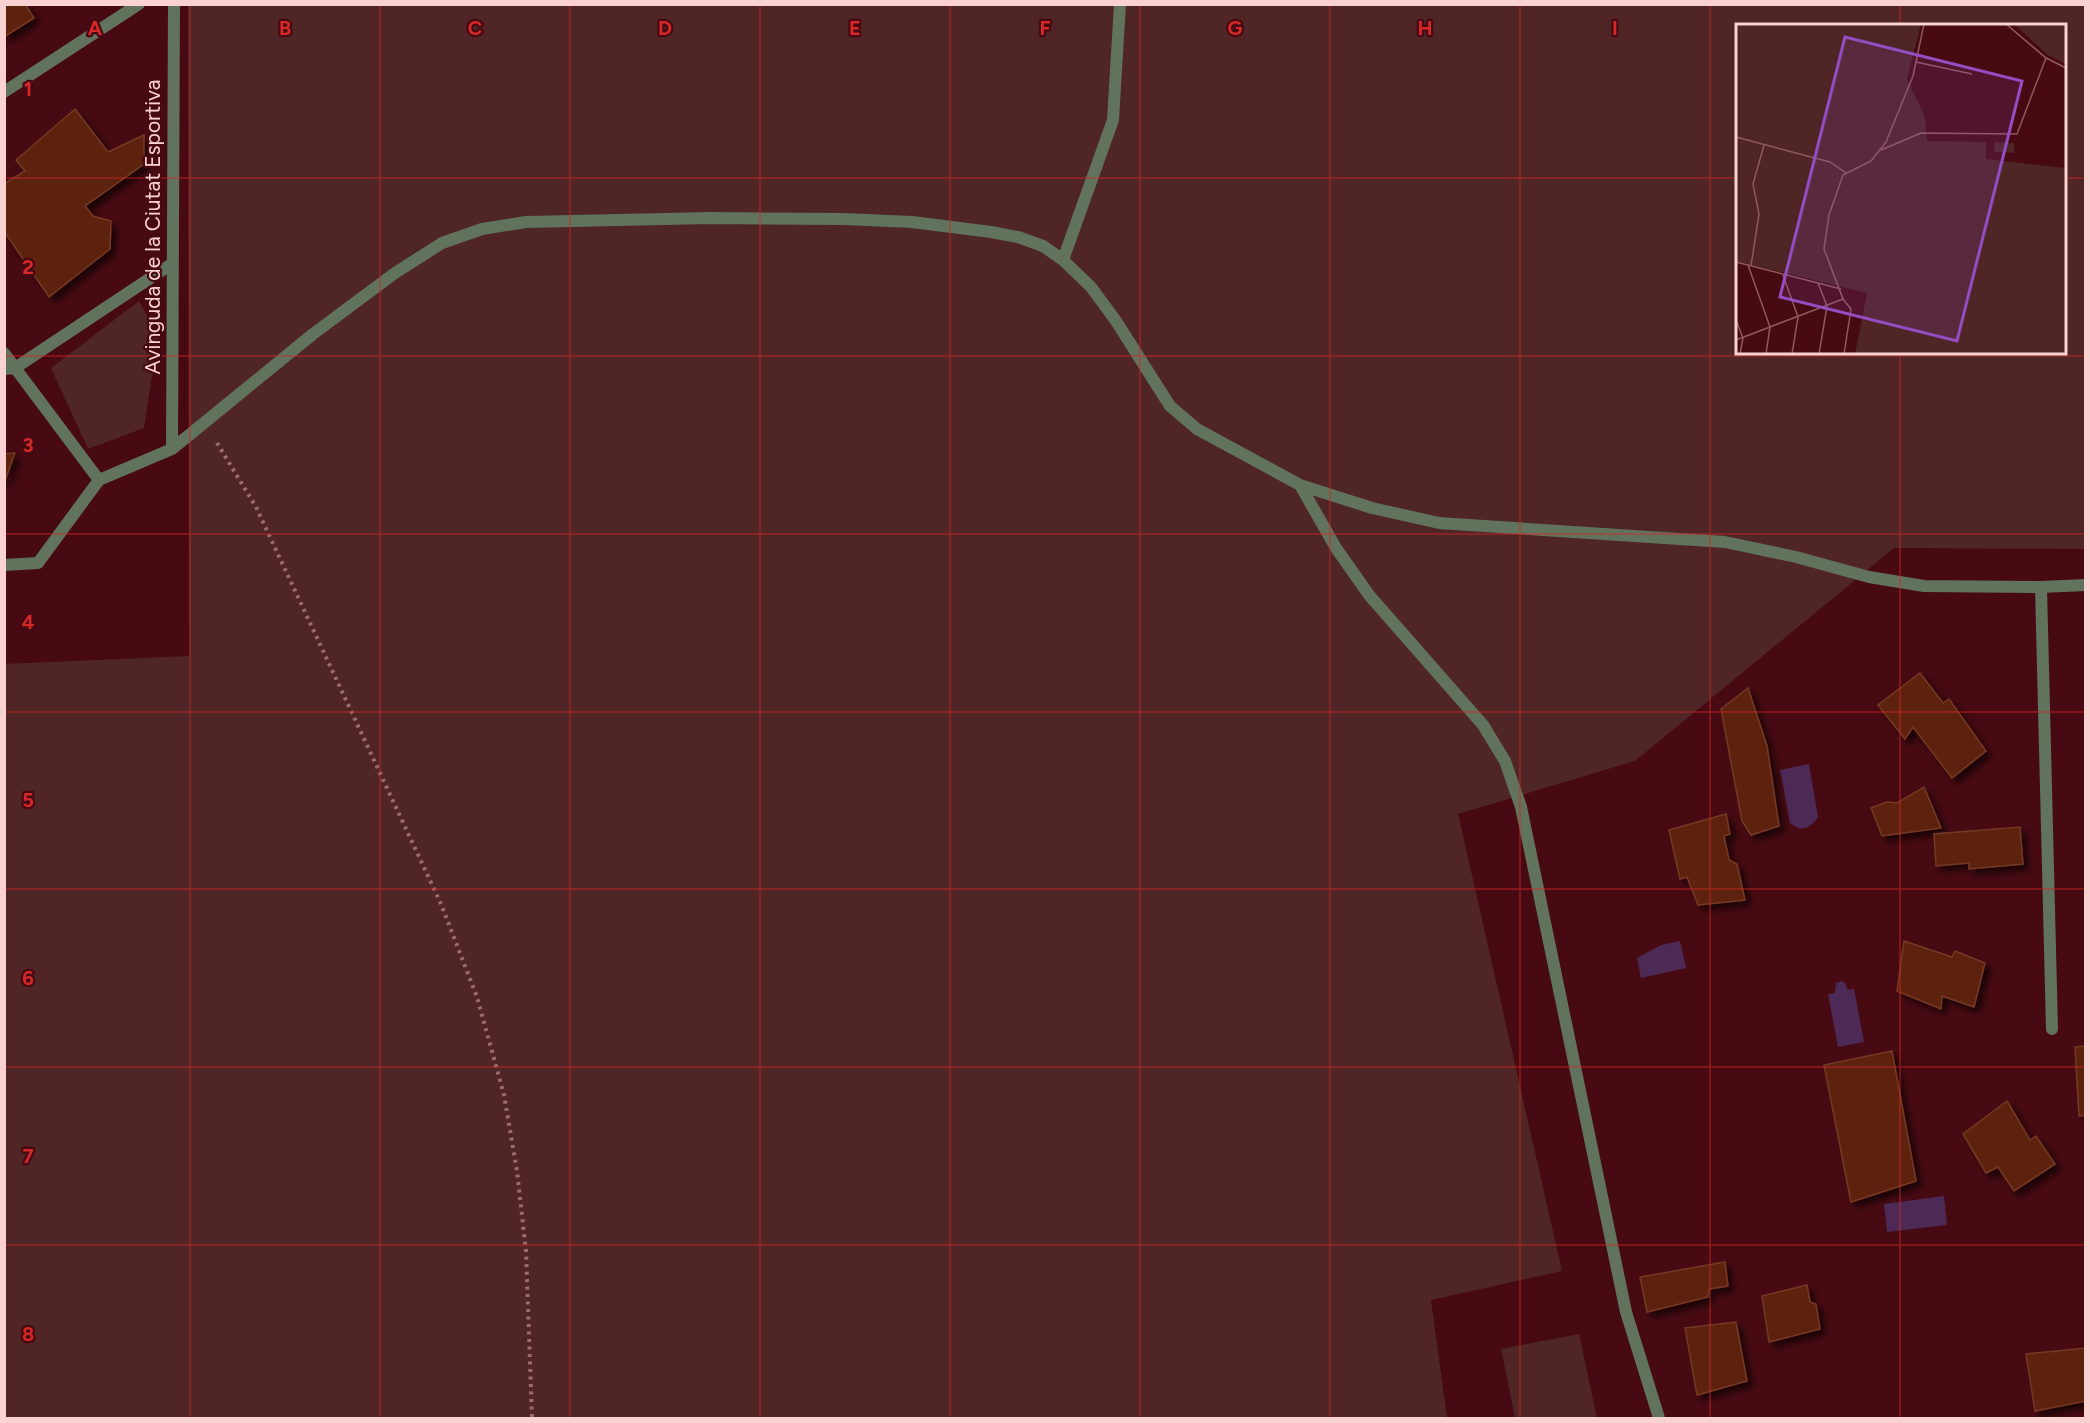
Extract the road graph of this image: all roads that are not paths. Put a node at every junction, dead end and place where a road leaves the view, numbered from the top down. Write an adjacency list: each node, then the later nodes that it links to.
1 (139, 4): 4 (street)
2 (174, 4): 6 (street, Avinguda de la Ciutat Esportiva)
3 (1120, 4): 5 (street)
4 (4, 92)
5 (1063, 260): 9 (street); 11 (street)
6 (173, 263): 8 (street); 9 (street, Avinguda de la Ciutat Esportiva)
7 (4, 354): 8 (street)
8 (10, 369): 10 (street)
9 (172, 449): 10 (street)
10 (99, 480): 12 (street)
11 (1300, 485): 14 (street); 16 (street)
12 (4, 565)
13 (2085, 585): 14 (street)
14 (2041, 587): 15 (street)
15 (2052, 1029)
16 (1659, 1419)

